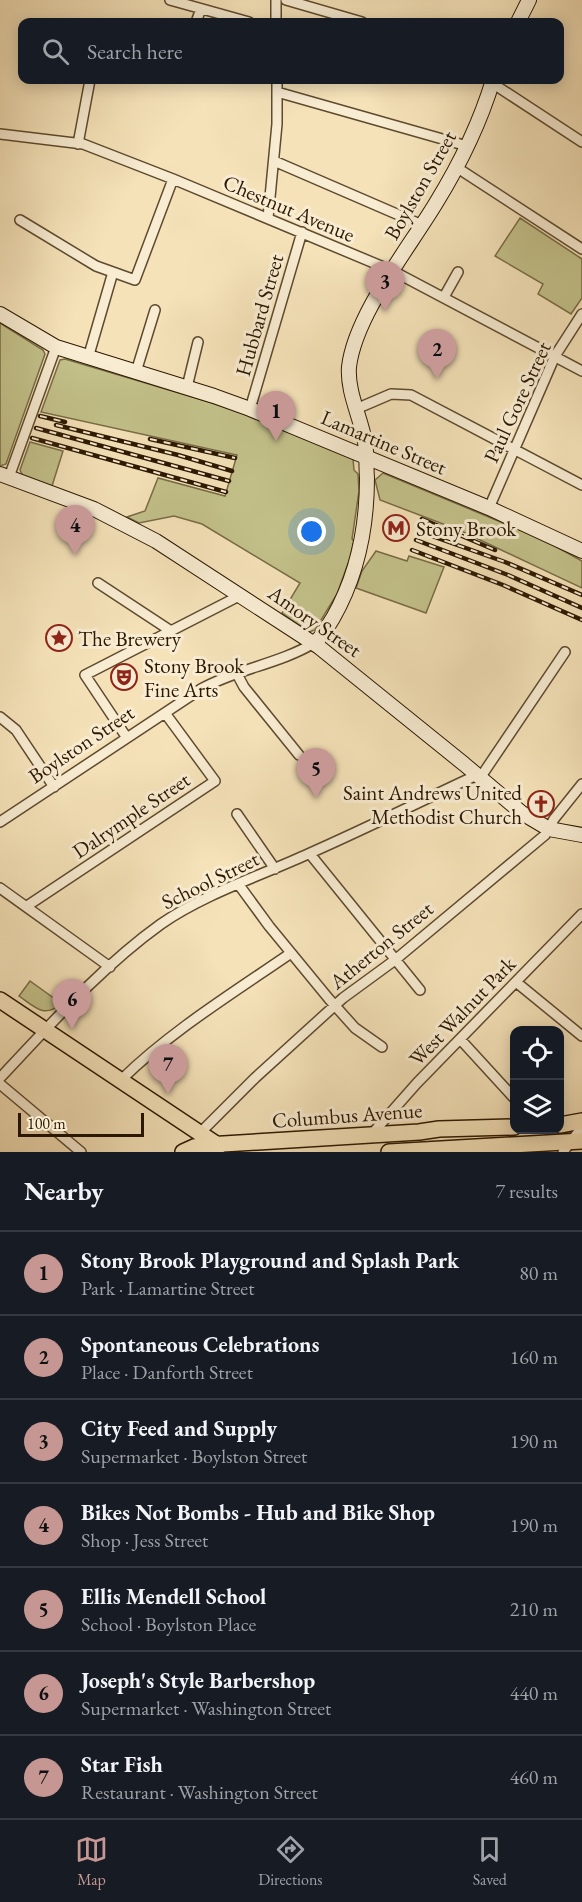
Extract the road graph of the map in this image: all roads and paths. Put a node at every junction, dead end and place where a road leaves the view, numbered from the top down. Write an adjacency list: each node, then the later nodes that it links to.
1 (170, 0): 5 (street)
2 (276, 0): 8 (street)
3 (286, 0): 9 (street)
4 (530, 0): 10 (street)
5 (201, 9): 6 (street); 7 (street)
6 (198, 18)
7 (234, 18)
8 (276, 18)
9 (348, 18)
10 (520, 18)
11 (89, 84): 18 (street)
12 (277, 84): 15 (street)
13 (492, 84): 19 (street, Boylston Street)
14 (497, 84): 17 (street)
15 (277, 92): 19 (street); 20 (street)
16 (0, 134): 18 (street, Chestnut Avenue)
17 (582, 142)
18 (78, 144): 22 (street, Chestnut Avenue)
19 (468, 146): 21 (street, Boylston Street)
20 (274, 161): 23 (street); 25 (street)
21 (456, 167): 25 (street, Boylston Street); 27 (street)
22 (173, 179): 23 (street, Chestnut Avenue); 29 (street)
23 (268, 219): 26 (street, Chestnut Avenue)
24 (20, 220): 29 (street)
25 (422, 225): 28 (street, Boylston Street)
26 (302, 232): 28 (street, Chestnut Avenue); 42 (street, Hubbard Street)
27 (582, 249)
28 (393, 271): 31 (street, Chestnut Avenue); 43 (street, Boylston Street)
29 (113, 272): 38 (street)
30 (458, 272): 31 (street)
31 (444, 297): 37 (street, Chestnut Avenue)
32 (155, 310): 40 (street)
33 (0, 314): 36 (street, Lamartine Street)
34 (582, 314): 37 (street, Paul Gore Street)
35 (198, 342): 41 (street)
36 (56, 348): 38 (street, Lamartine Street); 46 (street)
37 (555, 356): 39 (street, Chestnut Avenue); 44 (street, Paul Gore Street)
38 (88, 358): 40 (street, Lamartine Street)
39 (582, 371)
40 (136, 372): 41 (street, Lamartine Street)
41 (187, 387): 42 (street, Lamartine Street)
42 (250, 409): 45 (street, Lamartine Street)
43 (356, 409): 44 (street); 45 (street, Boylston Street)
44 (514, 449): 47 (street); 48 (street, Paul Gore Street)
45 (366, 457): 48 (street, Lamartine Street); 53 (street, Boylston Street)
46 (4, 476): 51 (street, Amory Street)
47 (582, 485)
48 (489, 508): 49 (street, Lamartine Street)
49 (582, 551)
50 (98, 583): 52 (street)
51 (241, 595): 52 (street); 53 (street, Amory Street)
52 (171, 631): 58 (street)
53 (314, 643): 55 (street, Boylston Street); 60 (street, Amory Street)
54 (565, 652): 60 (street)
55 (237, 674): 56 (street, Boylston Street); 59 (street)
56 (165, 713): 58 (street, Boylston Street); 71 (street, Dalrymple Street)
57 (0, 717): 62 (street)
58 (127, 738): 62 (street, Boylston Street)
59 (299, 755)
60 (479, 776): 65 (street, Amory Street); 67 (street, School Street)
61 (582, 784): 65 (street, Atherton Street)
62 (54, 787): 64 (street, Boylston Street)
63 (237, 814): 68 (street)
64 (0, 822)
65 (549, 829): 66 (street, Amory Street); 74 (street, Atherton Street)
66 (582, 835)
67 (310, 854): 68 (street, School Street); 74 (street)
68 (275, 869): 69 (street, School Street)
69 (239, 885): 73 (street); 75 (street, School Street)
70 (0, 888): 71 (street)
71 (27, 906): 75 (street)
72 (581, 917): 76 (street, West Walnut Park)
73 (291, 952): 79 (street); 85 (street)
74 (394, 960): 77 (street); 79 (street, Atherton Street)
75 (110, 967): 80 (street, School Street)
76 (516, 982): 81 (street); 82 (street, West Walnut Park)
77 (420, 990)
78 (0, 1000): 80 (main road)
79 (335, 1005): 83 (street); 92 (street, Atherton Street)
80 (47, 1030): 84 (street, School Street); 85 (main road)
81 (582, 1036)
82 (460, 1040): 87 (street); 93 (street, West Walnut Park)
83 (382, 1047)
84 (0, 1078)
85 (121, 1080): 92 (main road)
86 (0, 1084): 97 (street)
87 (510, 1094)
88 (582, 1121): 89 (main road)
89 (564, 1124)
90 (510, 1126): 93 (main road, Columbus Avenue)
91 (582, 1127): 94 (street)
92 (200, 1133): 95 (main road)
93 (371, 1135): 95 (main road, Columbus Avenue)
94 (572, 1145): 96 (main road, Columbus Avenue)
95 (223, 1148): 98 (main road, Columbus Avenue)
96 (437, 1151): 99 (main road, Columbus Avenue)
97 (81, 1152)
98 (183, 1152)
99 (389, 1152)

